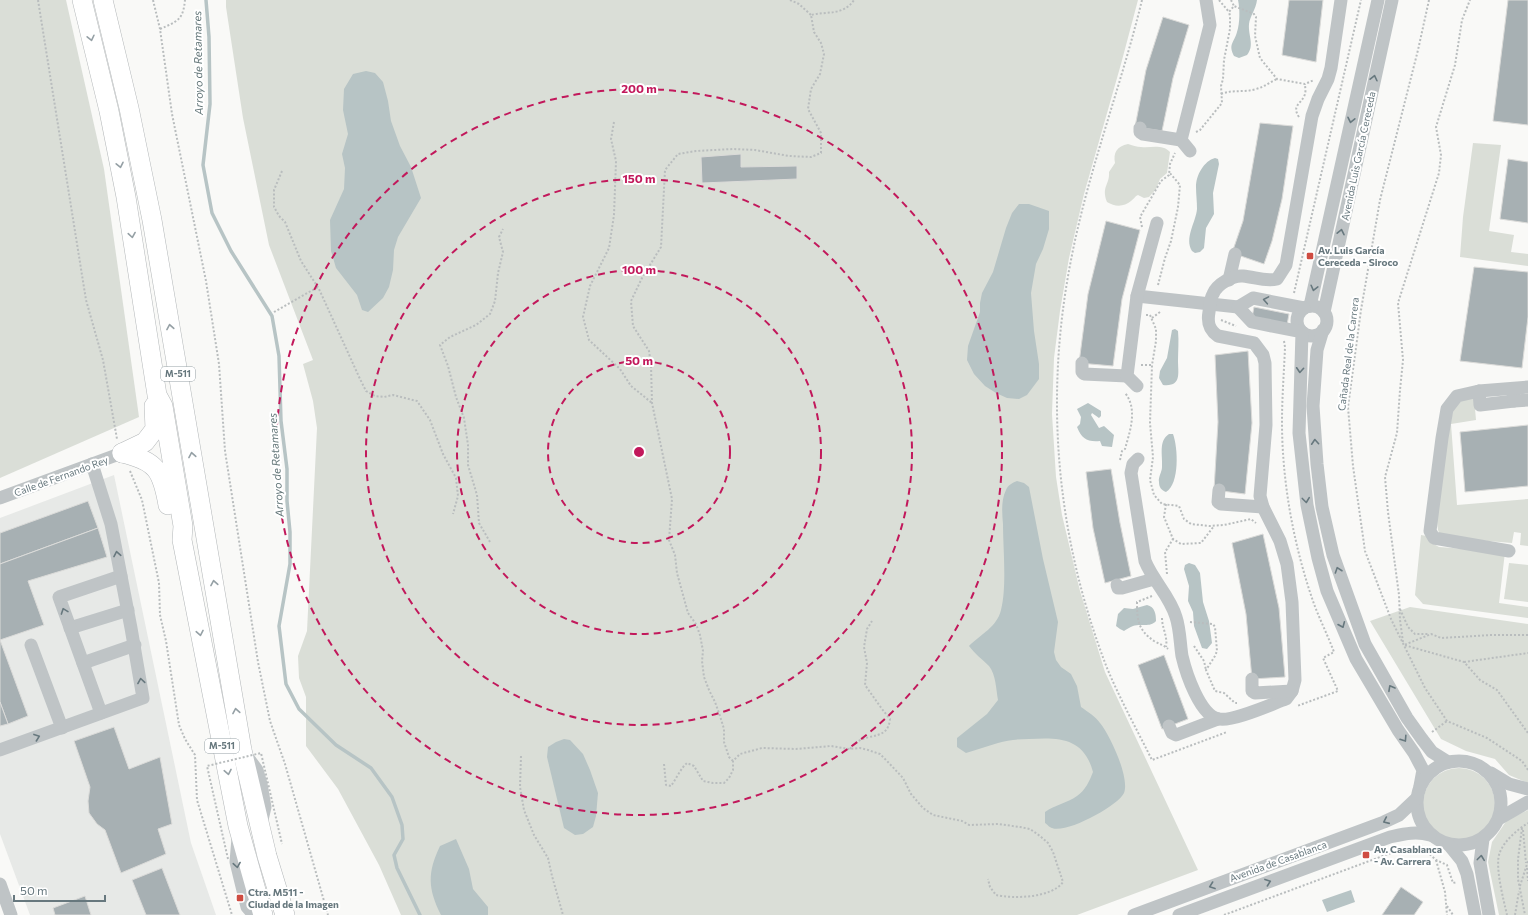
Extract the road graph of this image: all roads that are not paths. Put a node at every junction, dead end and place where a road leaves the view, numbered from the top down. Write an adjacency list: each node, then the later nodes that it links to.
1 (82, 0): 22 (highway, M-511, one-way to 22)
2 (103, 0): 62 (highway, M-511, one-way to 2)
3 (1206, 0): 7 (street)
4 (1341, 0): 10 (street)
5 (1378, 0): 14 (street, Avenida Luis García Cereceda, one-way to 14)
6 (1392, 0): 15 (street, Avenida Luis García Cereceda, one-way to 6)
7 (1140, 128)
8 (1156, 228): 11 (street)
9 (1235, 254): 10 (street)
10 (1228, 280): 12 (street)
11 (1137, 296): 12 (street); 19 (street)
12 (1211, 303): 13 (street); 30 (street)
13 (1238, 307): 14 (street, one-way to 13); 17 (street)
14 (1307, 307): 15 (street); 17 (street)
15 (1324, 312): 16 (street)
16 (1323, 330): 17 (street); 48 (street, one-way to 16)
17 (1302, 332): 51 (street, one-way to 51)
18 (1082, 363): 19 (street)
19 (1127, 376): 20 (street)
20 (1137, 386)
21 (1528, 387): 23 (street)
22 (157, 395): 25 (highway, M-511); 31 (highway, M-511)
23 (1513, 395): 24 (street); 32 (street)
24 (1528, 400)
25 (122, 453): 27 (street, Calle de Fernando Rey); 31 (highway, M-511)
26 (1138, 458): 35 (street)
27 (92, 464): 29 (street, Calle de Fernando Rey); 33 (street, one-way to 27)
28 (1219, 490): 30 (street)
29 (0, 498)
30 (1262, 507): 42 (street)
31 (182, 540): 54 (highway, M-511, one-way to 54)
32 (1509, 551)
33 (121, 576): 36 (street); 37 (street, one-way to 33)
34 (1117, 585): 35 (street)
35 (1159, 585): 44 (street)
36 (128, 610): 37 (street); 39 (street)
37 (70, 628): 40 (street)
38 (31, 645): 46 (street)
39 (134, 645): 40 (street); 43 (street, one-way to 39)
40 (83, 663): 43 (street)
41 (1252, 679): 42 (street)
42 (1292, 691): 44 (street)
43 (101, 713): 46 (street)
44 (1218, 720): 45 (street)
45 (1169, 726)
46 (62, 728): 47 (street, one-way to 46)
47 (0, 750)
48 (1448, 762): 49 (street); 51 (street)
49 (1488, 772): 50 (street); 53 (street)
50 (1528, 789)
51 (1419, 792): 55 (street); 63 (street, Avenida de Casablanca, one-way to 63)
52 (1528, 802): 53 (street)
53 (1500, 818): 56 (street)
54 (238, 826): 60 (street, one-way to 60); 61 (highway, M-511)
55 (1430, 835): 57 (street); 64 (street, Avenida de Casablanca, one-way to 55)
56 (1483, 839): 57 (street); 66 (street, one-way to 56)
57 (1449, 845): 65 (street)
58 (0, 884): 59 (street)
59 (11, 915)
60 (254, 915)
61 (263, 915)
62 (285, 915)
63 (1134, 915)
64 (1179, 915)
65 (1475, 915)
66 (1489, 915)

